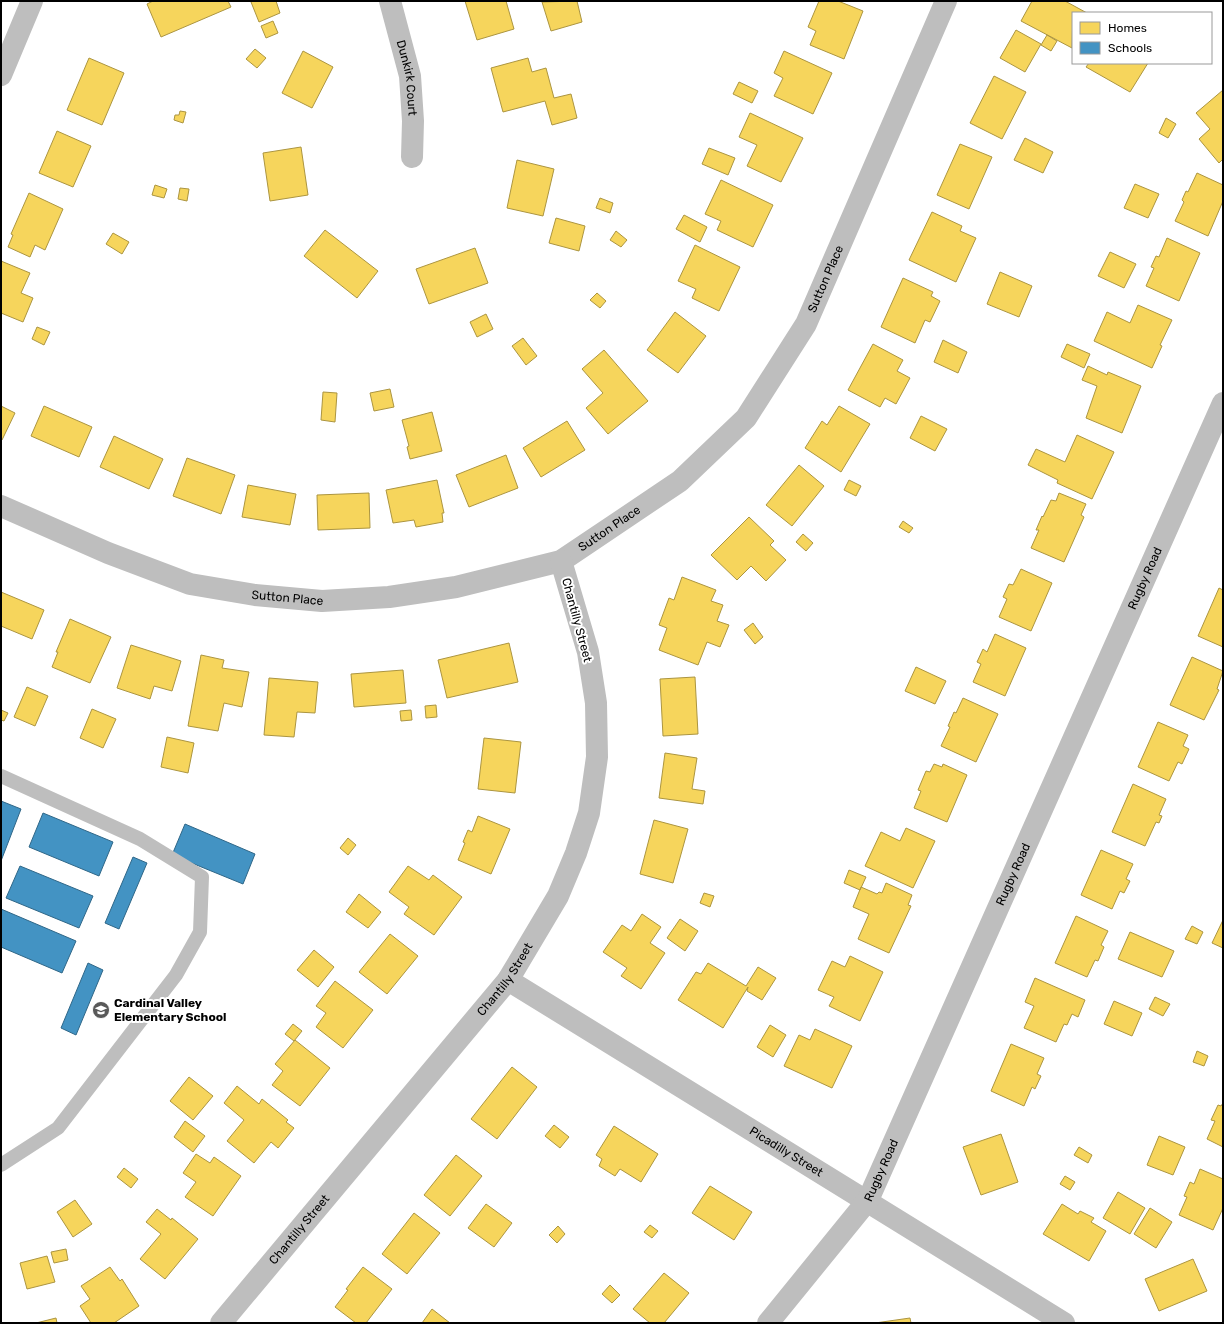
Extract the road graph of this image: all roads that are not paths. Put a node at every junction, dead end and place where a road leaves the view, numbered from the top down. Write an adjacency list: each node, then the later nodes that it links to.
1 (32, 1): 4 (street)
2 (390, 1): 5 (street, Dunkirk Court)
3 (946, 1): 8 (street, Sutton Place)
4 (1, 75)
5 (412, 156)
6 (1223, 403): 12 (street, Rugby Road)
7 (1, 506): 8 (street, Sutton Place)
8 (561, 561): 10 (street, Chantilly Street)
9 (1, 776): 11 (lane)
10 (508, 980): 12 (street, Picadilly Street); 13 (street, Chantilly Street)
11 (1, 1165)
12 (868, 1200): 14 (street, Rugby Road); 15 (street, Picadilly Street)
13 (221, 1323)
14 (768, 1323)
15 (1064, 1323)

